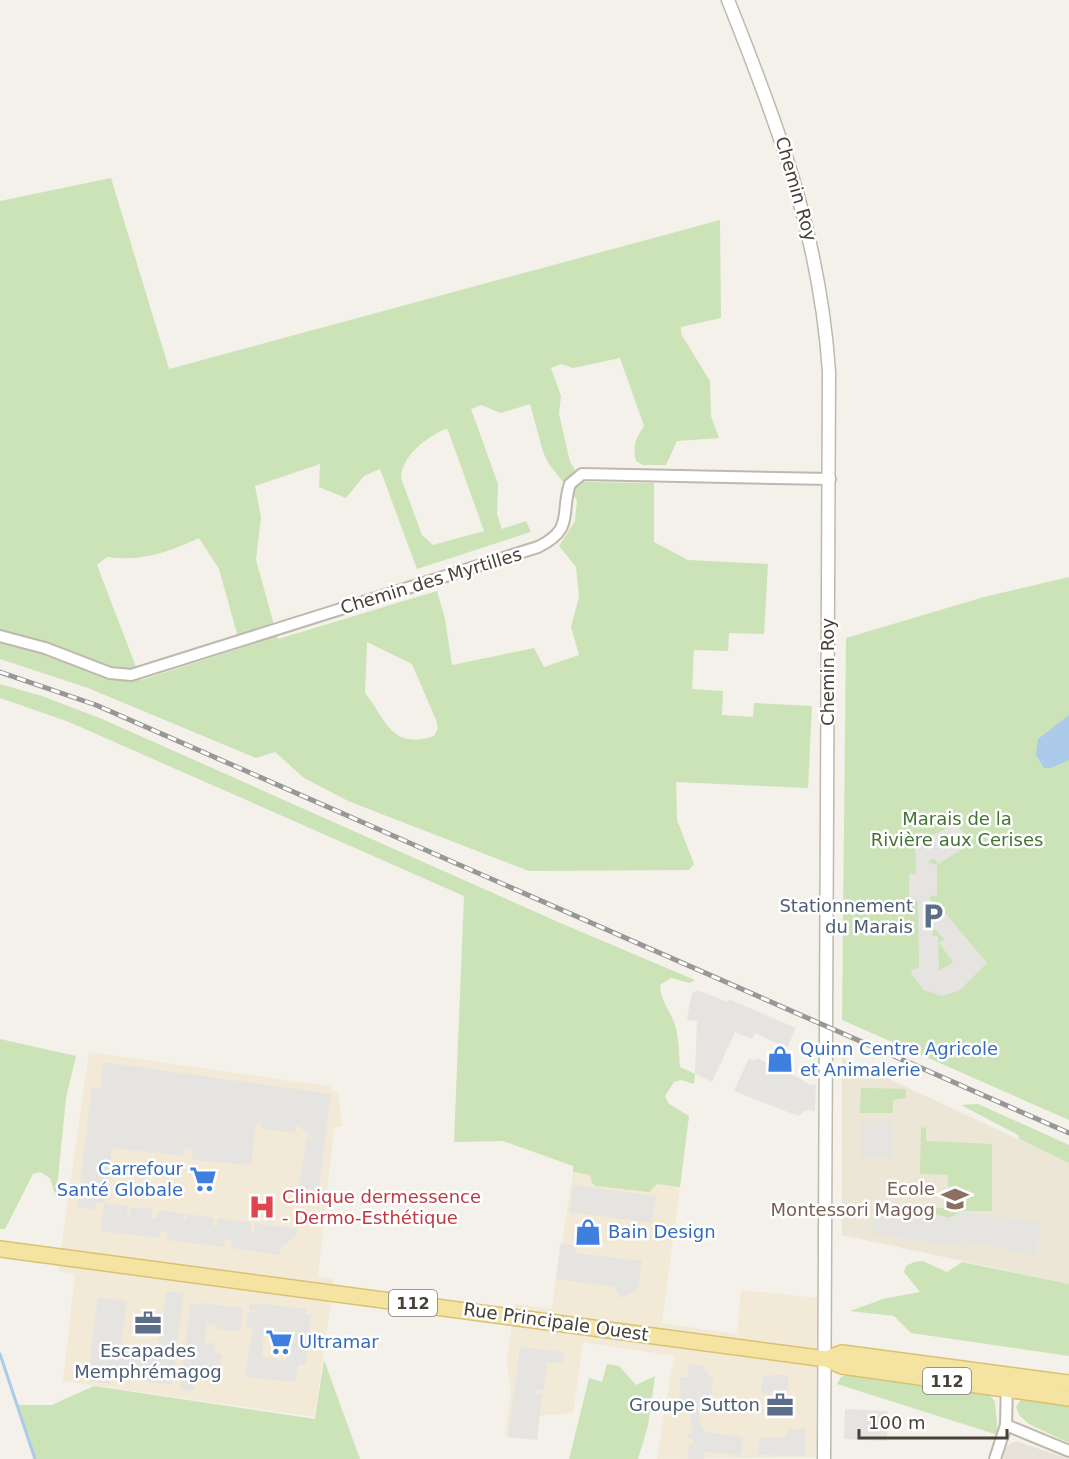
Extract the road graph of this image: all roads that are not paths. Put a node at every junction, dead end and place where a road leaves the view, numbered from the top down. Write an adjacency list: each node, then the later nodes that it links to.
1 (728, 0): 2 (street, Chemin Roy)
2 (830, 479): 3 (street, Chemin des Myrtilles); 5 (street, Chemin Roy)
3 (0, 636)
4 (0, 1249): 5 (main road, Rue Principale Ouest / 112)
5 (826, 1359): 6 (main road, Rue Principale Ouest / 112); 11 (street, Chemin Roy)
6 (1007, 1382): 7 (main road, Rue Principale Ouest / 112); 8 (main road, Rue Principale Ouest / 112); 9 (street)
7 (1069, 1383)
8 (1069, 1398)
9 (1006, 1425): 10 (street); 12 (street)
10 (1069, 1451)
11 (824, 1459)
12 (995, 1459)

